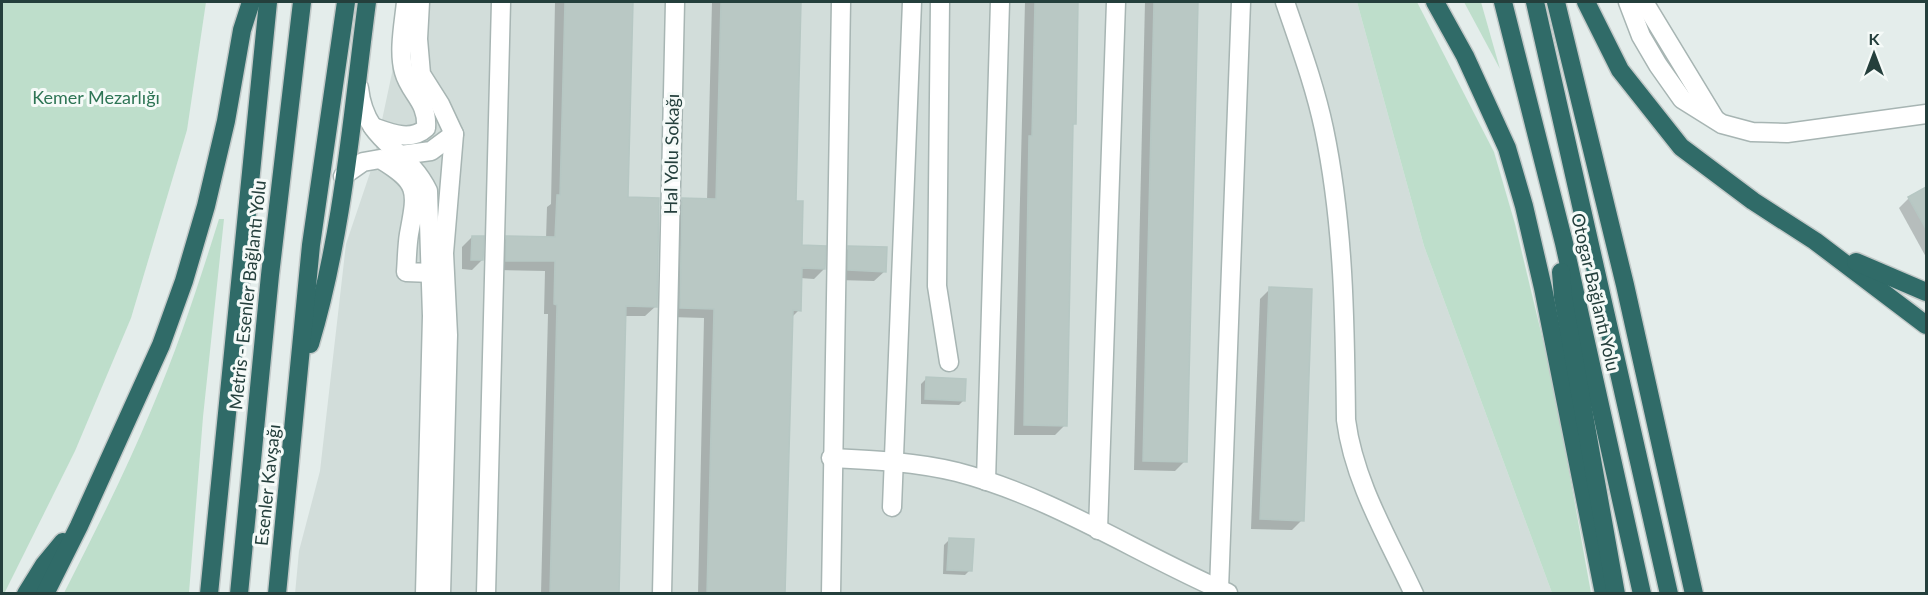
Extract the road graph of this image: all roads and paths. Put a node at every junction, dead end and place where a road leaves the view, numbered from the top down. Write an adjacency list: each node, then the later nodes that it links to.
1 (251, 2): 42 (highway)
2 (268, 2): 47 (highway, Metris - Esenler Bağlantı Yolu)
3 (302, 2): 48 (highway, Metris - Esenler Bağlantı Yolu)
4 (345, 2): 37 (highway)
5 (367, 2): 24 (highway)
6 (406, 2): 27 (street)
7 (420, 2): 28 (street)
8 (501, 2): 52 (street)
9 (675, 2): 53 (street, Hal Yolu Sokağı)
10 (841, 2): 38 (street)
11 (912, 2): 39 (street)
12 (940, 2): 36 (street)
13 (1000, 2): 40 (street)
14 (1116, 2): 43 (street)
15 (1241, 2): 44 (street)
16 (1286, 2): 55 (street)
17 (1435, 2): 56 (highway)
18 (1503, 2): 32 (highway, Otogar Bağlantı Yolu)
19 (1535, 2): 59 (highway, Otogar Bağlantı Yolu)
20 (1556, 2): 60 (highway)
21 (1586, 2): 31 (highway)
22 (1628, 2): 26 (street)
23 (1644, 2): 26 (street)
24 (357, 74): 27 (street); 30 (highway)
25 (1926, 114): 26 (street)
26 (1716, 120)
27 (371, 127): 29 (street)
28 (454, 134): 29 (street); 51 (street)
29 (400, 154): 33 (street)
30 (343, 176): 33 (street); 37 (highway)
31 (1815, 241): 34 (highway); 35 (highway)
32 (1564, 243): 57 (highway); 58 (highway, Otogar Bağlantı Yolu)
33 (432, 273): 50 (street)
34 (1926, 292)
35 (1926, 325)
36 (949, 362)
37 (299, 381): 49 (highway, Esenler Kavşağı)
38 (831, 458): 39 (street); 54 (street)
39 (893, 461): 40 (street); 41 (street)
40 (986, 481): 43 (street)
41 (891, 507)
42 (79, 526): 45 (highway); 46 (highway)
43 (1098, 530): 44 (street)
44 (1225, 591)
45 (26, 594)
46 (45, 594)
47 (209, 594)
48 (239, 594)
49 (277, 594)
50 (425, 594)
51 (441, 594)
52 (486, 594)
53 (662, 594)
54 (831, 594)
55 (1414, 594)
56 (1604, 594)
57 (1616, 594)
58 (1642, 594)
59 (1669, 594)
60 (1694, 594)

